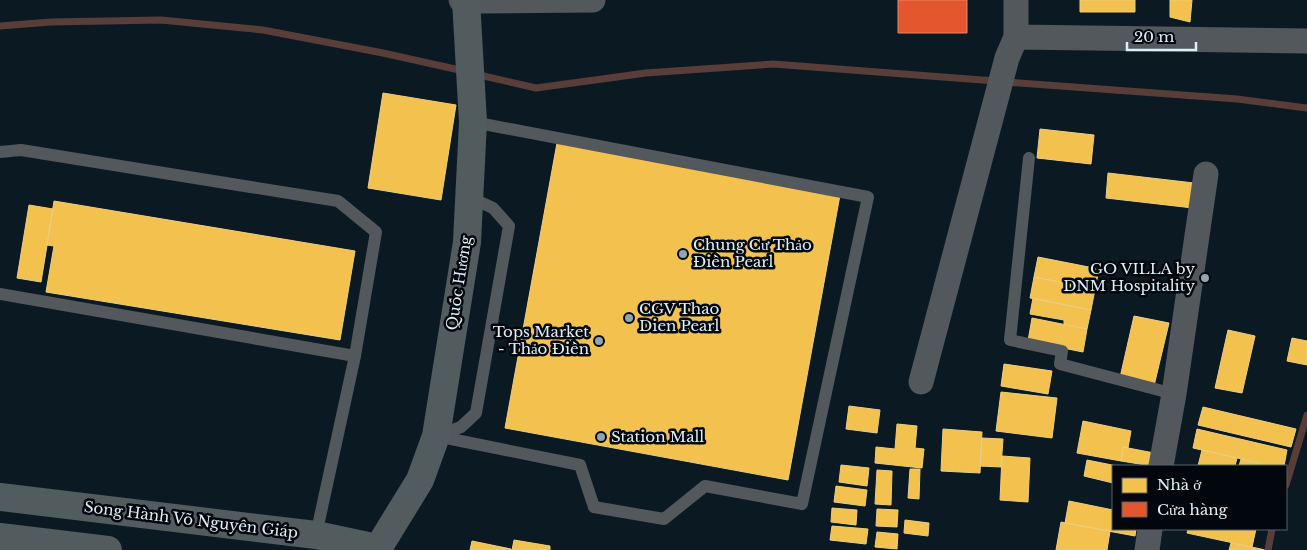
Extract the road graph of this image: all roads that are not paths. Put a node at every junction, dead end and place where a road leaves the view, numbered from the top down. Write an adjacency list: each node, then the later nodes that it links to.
1 (464, 0): 2 (street); 6 (street, Quốc Hương)
2 (593, 0)
3 (1016, 0): 5 (street)
4 (1307, 41): 5 (street)
5 (1012, 47): 13 (street)
6 (473, 122): 10 (street, Quốc Hương); 15 (lane)
7 (0, 152): 12 (lane)
8 (1030, 158): 14 (lane)
9 (1206, 174): 14 (street)
10 (469, 197): 15 (street, Quốc Hương); 15 (lane)
11 (0, 294): 12 (lane)
12 (355, 356): 19 (lane)
13 (921, 382)
14 (1174, 394): 16 (street)
15 (436, 436): 21 (street, Quốc Hương)
16 (1161, 465)
17 (0, 497): 19 (street, Song Hành Võ Nguyên Giáp)
18 (1150, 530): 23 (street)
19 (316, 535): 21 (street, Song Hành Võ Nguyên Giáp)
20 (0, 537): 22 (street)
21 (378, 549)
22 (108, 550)
23 (1146, 550)

